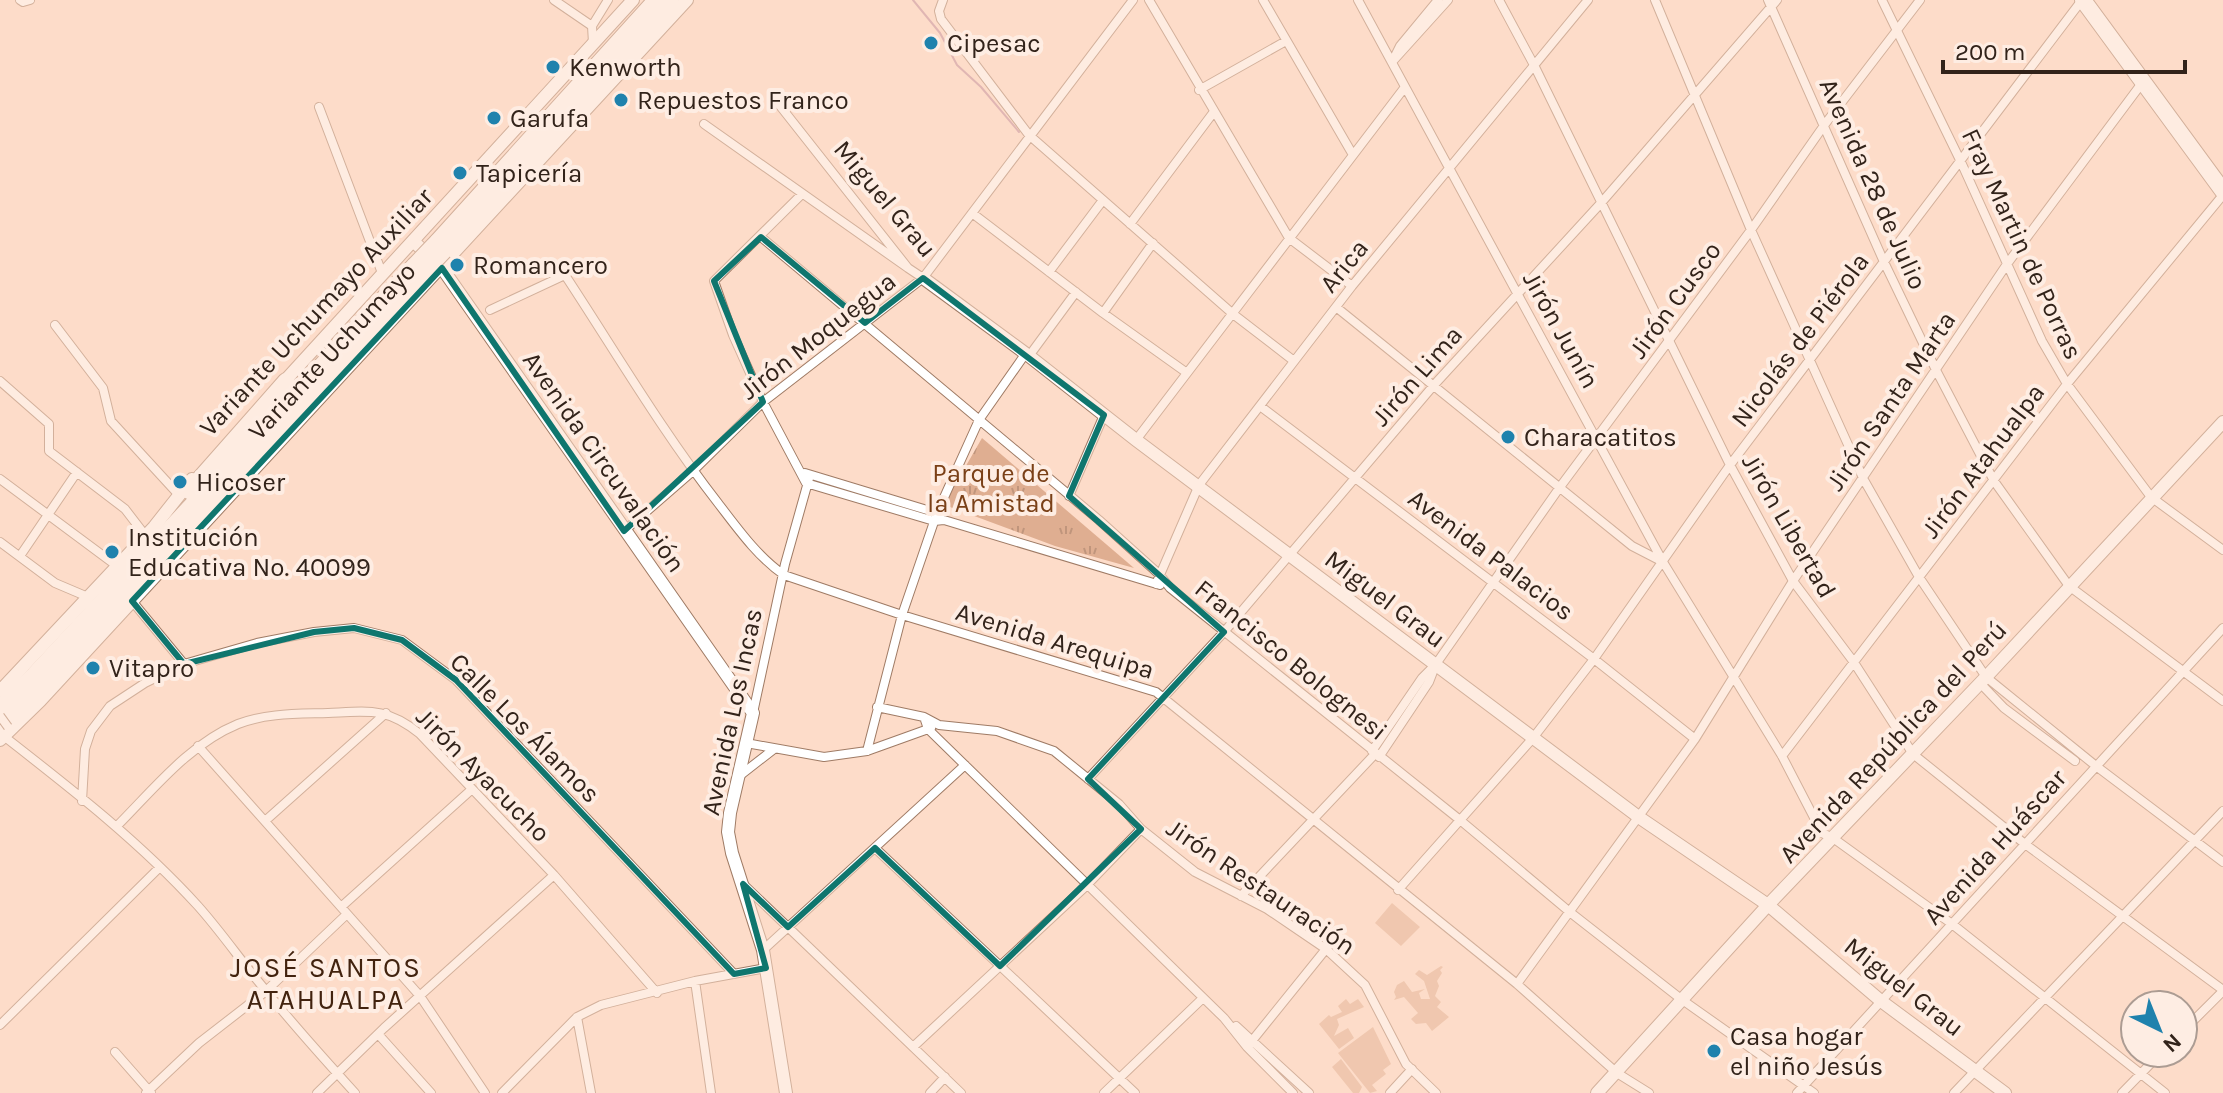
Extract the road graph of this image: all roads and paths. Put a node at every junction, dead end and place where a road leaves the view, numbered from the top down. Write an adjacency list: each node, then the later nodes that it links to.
1 (20, 0): 2 (street)
2 (30, 0)
3 (554, 0): 23 (street)
4 (608, 0): 23 (street)
5 (633, 0): 26 (street, Variante Uchumayo Auxiliar)
6 (656, 0): 53 (highway, Variante Uchumayo)
7 (671, 0): 53 (highway, Variante Uchumayo)
8 (687, 0): 53 (street, Variante Uchumayo)
9 (943, 0): 38 (street)
10 (1133, 0): 38 (street, Jirón Moquegua)
11 (1149, 0): 31 (street)
12 (1263, 0): 25 (street)
13 (1358, 0): 27 (street, Jirón Junín)
14 (1438, 0): 27 (street)
15 (1448, 0): 27 (street)
16 (1499, 0): 28 (street, Jirón Libertad)
17 (1588, 0): 28 (street, Arica)
18 (1655, 0): 32 (street)
19 (1882, 0): 24 (street, Fray Martin de Porras)
20 (1920, 0): 24 (street, Jirón Cusco)
21 (2083, 0): 29 (highway); 40 (street, Nicolás de Piérola)
22 (1772, 2): 32 (street, Jirón Lima); 37 (street, Avenida 28 de Julio)
23 (592, 26): 26 (street)
24 (1897, 31): 37 (street, Jirón Cusco); 40 (street, Fray Martin de Porras)
25 (1286, 41): 31 (street); 39 (street)
26 (593, 44): 51 (street, Variante Uchumayo Auxiliar)
27 (1392, 62): 30 (street, Jirón Junín)
28 (1535, 67): 41 (street, Arica); 45 (street, Jirón Libertad)
29 (2142, 83): 42 (highway); 55 (street, Jirón Santa Marta)
30 (1405, 87): 39 (street); 41 (street, Jirón Junín)
31 (1199, 90): 35 (street)
32 (1696, 96): 45 (street, Jirón Lima); 48 (street)
33 (777, 102): 57 (street, Miguel Grau)
34 (319, 107): 59 (street)
35 (1213, 113): 47 (street); 50 (street)
36 (704, 124): 43 (street)
37 (1825, 124): 48 (street, Jirón Cusco); 54 (street, Avenida 28 de Julio)
38 (1029, 135): 44 (street); 46 (street, Jirón Moquegua)
39 (1353, 155): 50 (street)
40 (1961, 162): 54 (street, Nicolás de Piérola); 55 (street, Fray Martin de Porras)
41 (1450, 167): 61 (street, Arica); 62 (street, Jirón Junín)
42 (2223, 193): 78 (street, Jirón Atahualpa)
43 (802, 194): 49 (street); 57 (street)
44 (1103, 200): 47 (street); 58 (street)
45 (1601, 203): 62 (street, Jirón Lima); 70 (street, Jirón Libertad)
46 (972, 213): 58 (street); 60 (street, Jirón Moquegua)
47 (1130, 224): 52 (street)
48 (1751, 230): 70 (street, Jirón Cusco); 72 (street)
49 (761, 237): 68 (street, Francisco Bolognesi); 80 (street)
50 (1289, 238): 61 (street); 67 (street)
51 (413, 241): 53 (street, Avenida Circuvalación); 59 (street, Variante Uchumayo Auxiliar)
52 (1153, 243): 66 (street); 67 (street)
53 (441, 254): 56 (highway, Variante Uchumayo, bridge); 102 (street, Avenida Circuvalación); 117 (street, Variante Uchumayo)
54 (1884, 262): 72 (street, Nicolás de Piérola); 74 (street, Avenida 28 de Julio)
55 (2007, 264): 74 (street, Jirón Santa Marta); 78 (street, Fray Martin de Porras)
56 (419, 268): 103 (highway, Variante Uchumayo); 139 (highway, Variante Uchumayo)
57 (908, 268): 60 (street, Miguel Grau)
58 (1049, 272): 63 (street)
59 (382, 273): 77 (street, Variante Uchumayo Auxiliar)
60 (923, 278): 68 (street, Jirón Moquegua); 71 (street, Miguel Grau)
61 (1352, 286): 64 (street, Arica)
62 (1518, 291): 79 (street, Jirón Lima); 85 (street, Jirón Junín)
63 (1076, 292): 66 (street); 71 (street)
64 (1336, 307): 73 (street, Arica); 79 (street)
65 (490, 310): 88 (street, Avenida Arequipa)
66 (1103, 313): 75 (street)
67 (1233, 314): 73 (street); 75 (street)
68 (865, 323): 80 (street, Jirón Moquegua); 83 (street, Francisco Bolognesi)
69 (55, 325): 97 (street)
70 (1670, 340): 85 (street, Jirón Cusco); 87 (street, Jirón Libertad)
71 (1027, 354): 82 (street, Miguel Grau); 83 (street)
72 (1810, 359): 87 (street, Nicolás de Piérola); 93 (street)
73 (1294, 361): 81 (street, Arica)
74 (1936, 370): 93 (street, Jirón Santa Marta); 94 (street, Avenida 28 de Julio)
75 (1187, 373): 86 (street)
76 (0, 381): 89 (street)
77 (286, 381): 97 (street, Variante Uchumayo Auxiliar); 103 (highway)
78 (2067, 384): 94 (street, Jirón Atahualpa); 99 (street, Fray Martin de Porras)
79 (1434, 385): 90 (street, Jirón Lima); 96 (street)
80 (763, 402): 88 (street, Jirón Moquegua); 92 (street)
81 (1260, 406): 90 (street, Avenida Palacios); 95 (street, Arica)
82 (1104, 415): 86 (street, Miguel Grau); 98 (street)
83 (979, 420): 98 (street, Francisco Bolognesi); 101 (street)
84 (2223, 422): 99 (street, Avenida República del Perú)
85 (1598, 438): 96 (street, Jirón Cusco); 108 (street, Jirón Junín)
86 (1136, 440): 95 (street, Miguel Grau)
87 (1730, 465): 108 (street, Nicolás de Piérola); 113 (street, Jirón Libertad)
88 (693, 471): 102 (street, Jirón Moquegua); 110 (street, Avenida Arequipa)
89 (77, 472): 100 (street); 103 (street)
90 (1356, 478): 107 (street, Jirón Lima); 114 (street, Avenida Palacios)
91 (0, 479): 100 (street)
92 (808, 479): 101 (street); 110 (street, Avenida Los Incas)
93 (1864, 480): 111 (street); 113 (street, Jirón Santa Marta)
94 (1994, 481): 111 (street, Jirón Atahualpa); 115 (street, Avenida 28 de Julio)
95 (1199, 485): 107 (street, Miguel Grau); 112 (street, Arica)
96 (1560, 487): 108 (street); 114 (street, Jirón Cusco)
97 (178, 494): 103 (street, Variante Uchumayo Auxiliar)
98 (1069, 496): 112 (street, Francisco Bolognesi)
99 (2151, 497): 105 (street, Fray Martin de Porras); 115 (street, Avenida República del Perú)
100 (48, 515): 106 (street); 109 (street)
101 (938, 518): 112 (street); 118 (street)
102 (624, 531): 134 (street, Avenida Circuvalación)
103 (153, 537): 109 (street, Variante Uchumayo Auxiliar); 132 (highway, Variante Uchumayo)
104 (0, 542): 106 (street)
105 (2223, 550)
106 (20, 556): 116 (street)
107 (1291, 557): 120 (street, Jirón Lima); 124 (street, Miguel Grau)
108 (1663, 562): 121 (street, Nicolás de Piérola); 126 (street, Jirón Junín)
109 (117, 566): 116 (street, Variante Uchumayo Auxiliar)
110 (784, 575): 118 (street, Avenida Arequipa); 134 (street, Avenida Los Incas)
111 (1919, 577): 122 (street, Jirón Atahualpa); 127 (street)
112 (1158, 580): 120 (street, Francisco Bolognesi)
113 (1793, 581): 122 (street, Jirón Libertad); 126 (street, Jirón Santa Marta)
114 (1492, 583): 121 (street, Avenida Palacios); 124 (street, Jirón Cusco)
115 (2069, 586): 125 (street, Avenida 28 de Julio); 127 (street, Avenida República del Perú)
116 (88, 597): 128 (street, Variante Uchumayo Auxiliar)
117 (132, 601): 123 (street); 139 (street, Variante Uchumayo)
118 (902, 615): 129 (street, Avenida Arequipa); 131 (street)
119 (2223, 628): 125 (street, Avenida Huáscar)
120 (1224, 632): 129 (street, Jirón Lima); 146 (street, Francisco Bolognesi)
121 (1594, 659): 140 (street, Nicolás de Piérola); 141 (street, Avenida Palacios)
122 (1853, 661): 147 (street, Jirón Libertad); 148 (street, Jirón Atahualpa)
123 (184, 664): 155 (street, Calle Los Álamos); 184 (street, Calle Los Álamos)
124 (1436, 664): 140 (street, Miguel Grau); 146 (street, Jirón Cusco)
125 (2184, 671): 130 (street, Avenida 28 de Julio); 151 (street, Avenida Huáscar)
126 (1734, 677): 141 (street, Jirón Santa Marta); 148 (street, Jirón Junín)
127 (1983, 680): 147 (street, Avenida República del Perú); 149 (street); 151 (street)
128 (0, 691)
129 (1163, 697): 153 (street, Jirón Lima); 157 (street, Avenida Arequipa)
130 (2223, 701)
131 (877, 707): 136 (street, Jirón Restauración); 145 (street)
132 (0, 708)
133 (386, 713): 143 (street, Jirón Ayacucho); 154 (street, Jirón Ayacucho); 160 (street)
134 (753, 713): 142 (street, Avenida Los Incas)
135 (0, 716): 139 (street, bridge)
136 (924, 717): 137 (street, Jirón Restauración); 138 (street)
137 (939, 725): 138 (street, Jirón Restauración); 153 (street, Jirón Restauración)
138 (928, 729): 145 (street, Jirón Restauración); 150 (street)
139 (4, 734): 155 (street)
140 (1533, 738): 158 (street, Miguel Grau); 159 (street, Nicolás de Piérola)
141 (1695, 739): 158 (street, Jirón Santa Marta)
142 (746, 743): 144 (street, Jirón Restauración); 152 (street, Avenida Los Incas)
143 (198, 746): 160 (street); 161 (street, Jirón Ayacucho)
144 (774, 749): 145 (street, Jirón Restauración); 152 (street)
145 (867, 751)
146 (1375, 754): 157 (street, Jirón Cusco); 159 (street, Francisco Bolognesi)
147 (1913, 754): 163 (street, Avenida República del Perú); 165 (street, Jirón Libertad)
148 (1782, 756): 163 (street, Jirón Junín)
149 (2075, 761)
150 (965, 765): 166 (street); 171 (street)
151 (2096, 766): 164 (street); 165 (street, Avenida Huáscar)
152 (738, 777): 170 (street, Avenida Los Incas)
153 (1088, 779): 162 (street, Jirón Restauración)
154 (471, 790): 169 (street, Jirón Ayacucho); 175 (street)
155 (82, 801): 161 (street)
156 (2223, 811): 164 (street)
157 (1314, 818): 172 (street, Avenida Arequipa); 173 (street, Jirón Cusco)
158 (1640, 818): 174 (street, Miguel Grau); 176 (street, Jirón Santa Marta)
159 (1460, 820): 172 (street, Nicolás de Piérola); 176 (street, Francisco Bolognesi)
160 (265, 821): 175 (street)
161 (117, 826): 168 (street)
162 (1141, 829): 171 (street); 173 (street, Jirón Restauración)
163 (1833, 838): 174 (street, Avenida República del Perú); 178 (street, Jirón Junín)
164 (2194, 840): 167 (street); 177 (street)
165 (2025, 844): 177 (street, Jirón Libertad); 178 (street, Avenida Huáscar)
166 (875, 848): 179 (street); 182 (street)
167 (2223, 862)
168 (160, 867): 188 (street); 197 (street)
169 (554, 875): 189 (street, Jirón Ayacucho); 190 (street)
170 (743, 884): 179 (street); 181 (street, Avenida Los Incas)
171 (1086, 886): 182 (street); 191 (street)
172 (1398, 890): 186 (street, Avenida Arequipa)
173 (1241, 896): 180 (street, Jirón Restauración)
174 (1768, 905): 193 (street, Avenida República del Perú); 194 (street, Miguel Grau)
175 (344, 911): 188 (street); 190 (street)
176 (1571, 913): 186 (street, Jirón Santa Marta); 193 (street, Francisco Bolognesi)
177 (2121, 917): 187 (street, Jirón Libertad); 192 (street)
178 (1952, 924): 192 (street, Jirón Junín); 194 (street, Avenida Huáscar)
179 (788, 927): 181 (street); 200 (street)
180 (1326, 949): 199 (street); 202 (street, Jirón Restauración)
181 (763, 950): 183 (street, Avenida Los Incas)
182 (1000, 966): 200 (street); 209 (street)
183 (766, 968): 184 (street); 219 (street, Avenida Los Incas)
184 (734, 974): 185 (street)
185 (695, 981): 189 (street); 218 (street)
186 (1517, 984): 205 (street, Avenida Arequipa)
187 (2223, 990): 195 (street)
188 (266, 991): 206 (street); 211 (street)
189 (657, 993): 196 (street)
190 (420, 996): 198 (street); 215 (street)
191 (1203, 998): 199 (street); 209 (street)
192 (2045, 998): 204 (street); 207 (street, Jirón Junín)
193 (1681, 999): 205 (street, Avenida República del Perú); 210 (street, Francisco Bolognesi)
194 (1881, 1001): 204 (street, Miguel Grau); 210 (street, Avenida Huáscar)
195 (2199, 1015)
196 (577, 1017): 216 (street); 217 (street)
197 (0, 1025)
198 (378, 1034): 206 (street); 214 (street)
199 (1250, 1044): 224 (street); 225 (street)
200 (913, 1047): 208 (street)
201 (115, 1052): 211 (street)
202 (1412, 1069): 226 (street); 227 (street, Jirón Restauración)
203 (2146, 1069): 207 (street)
204 (1976, 1070): 231 (street); 232 (street, Miguel Grau)
205 (1617, 1073): 228 (street, Avenida República del Perú); 229 (street, Avenida Arequipa)
206 (338, 1074): 212 (street); 213 (street)
207 (2140, 1075): 233 (street); 234 (street, Jirón Junín)
208 (945, 1077): 220 (street); 221 (street)
209 (1119, 1078): 222 (street); 223 (street)
210 (1800, 1090): 230 (street, Francisco Bolognesi)
211 (148, 1092)
212 (317, 1093)
213 (355, 1093)
214 (431, 1093)
215 (485, 1093)
216 (505, 1093)
217 (591, 1093)
218 (711, 1093)
219 (786, 1093)
220 (930, 1093)
221 (961, 1093)
222 (1104, 1093)
223 (1135, 1093)
224 (1293, 1093)
225 (1309, 1093)
226 (1390, 1093)
227 (1436, 1093)
228 (1597, 1093)
229 (1649, 1093)
230 (1814, 1093)
231 (1954, 1093)
232 (2005, 1093)
233 (2122, 1093)
234 (2165, 1093)

